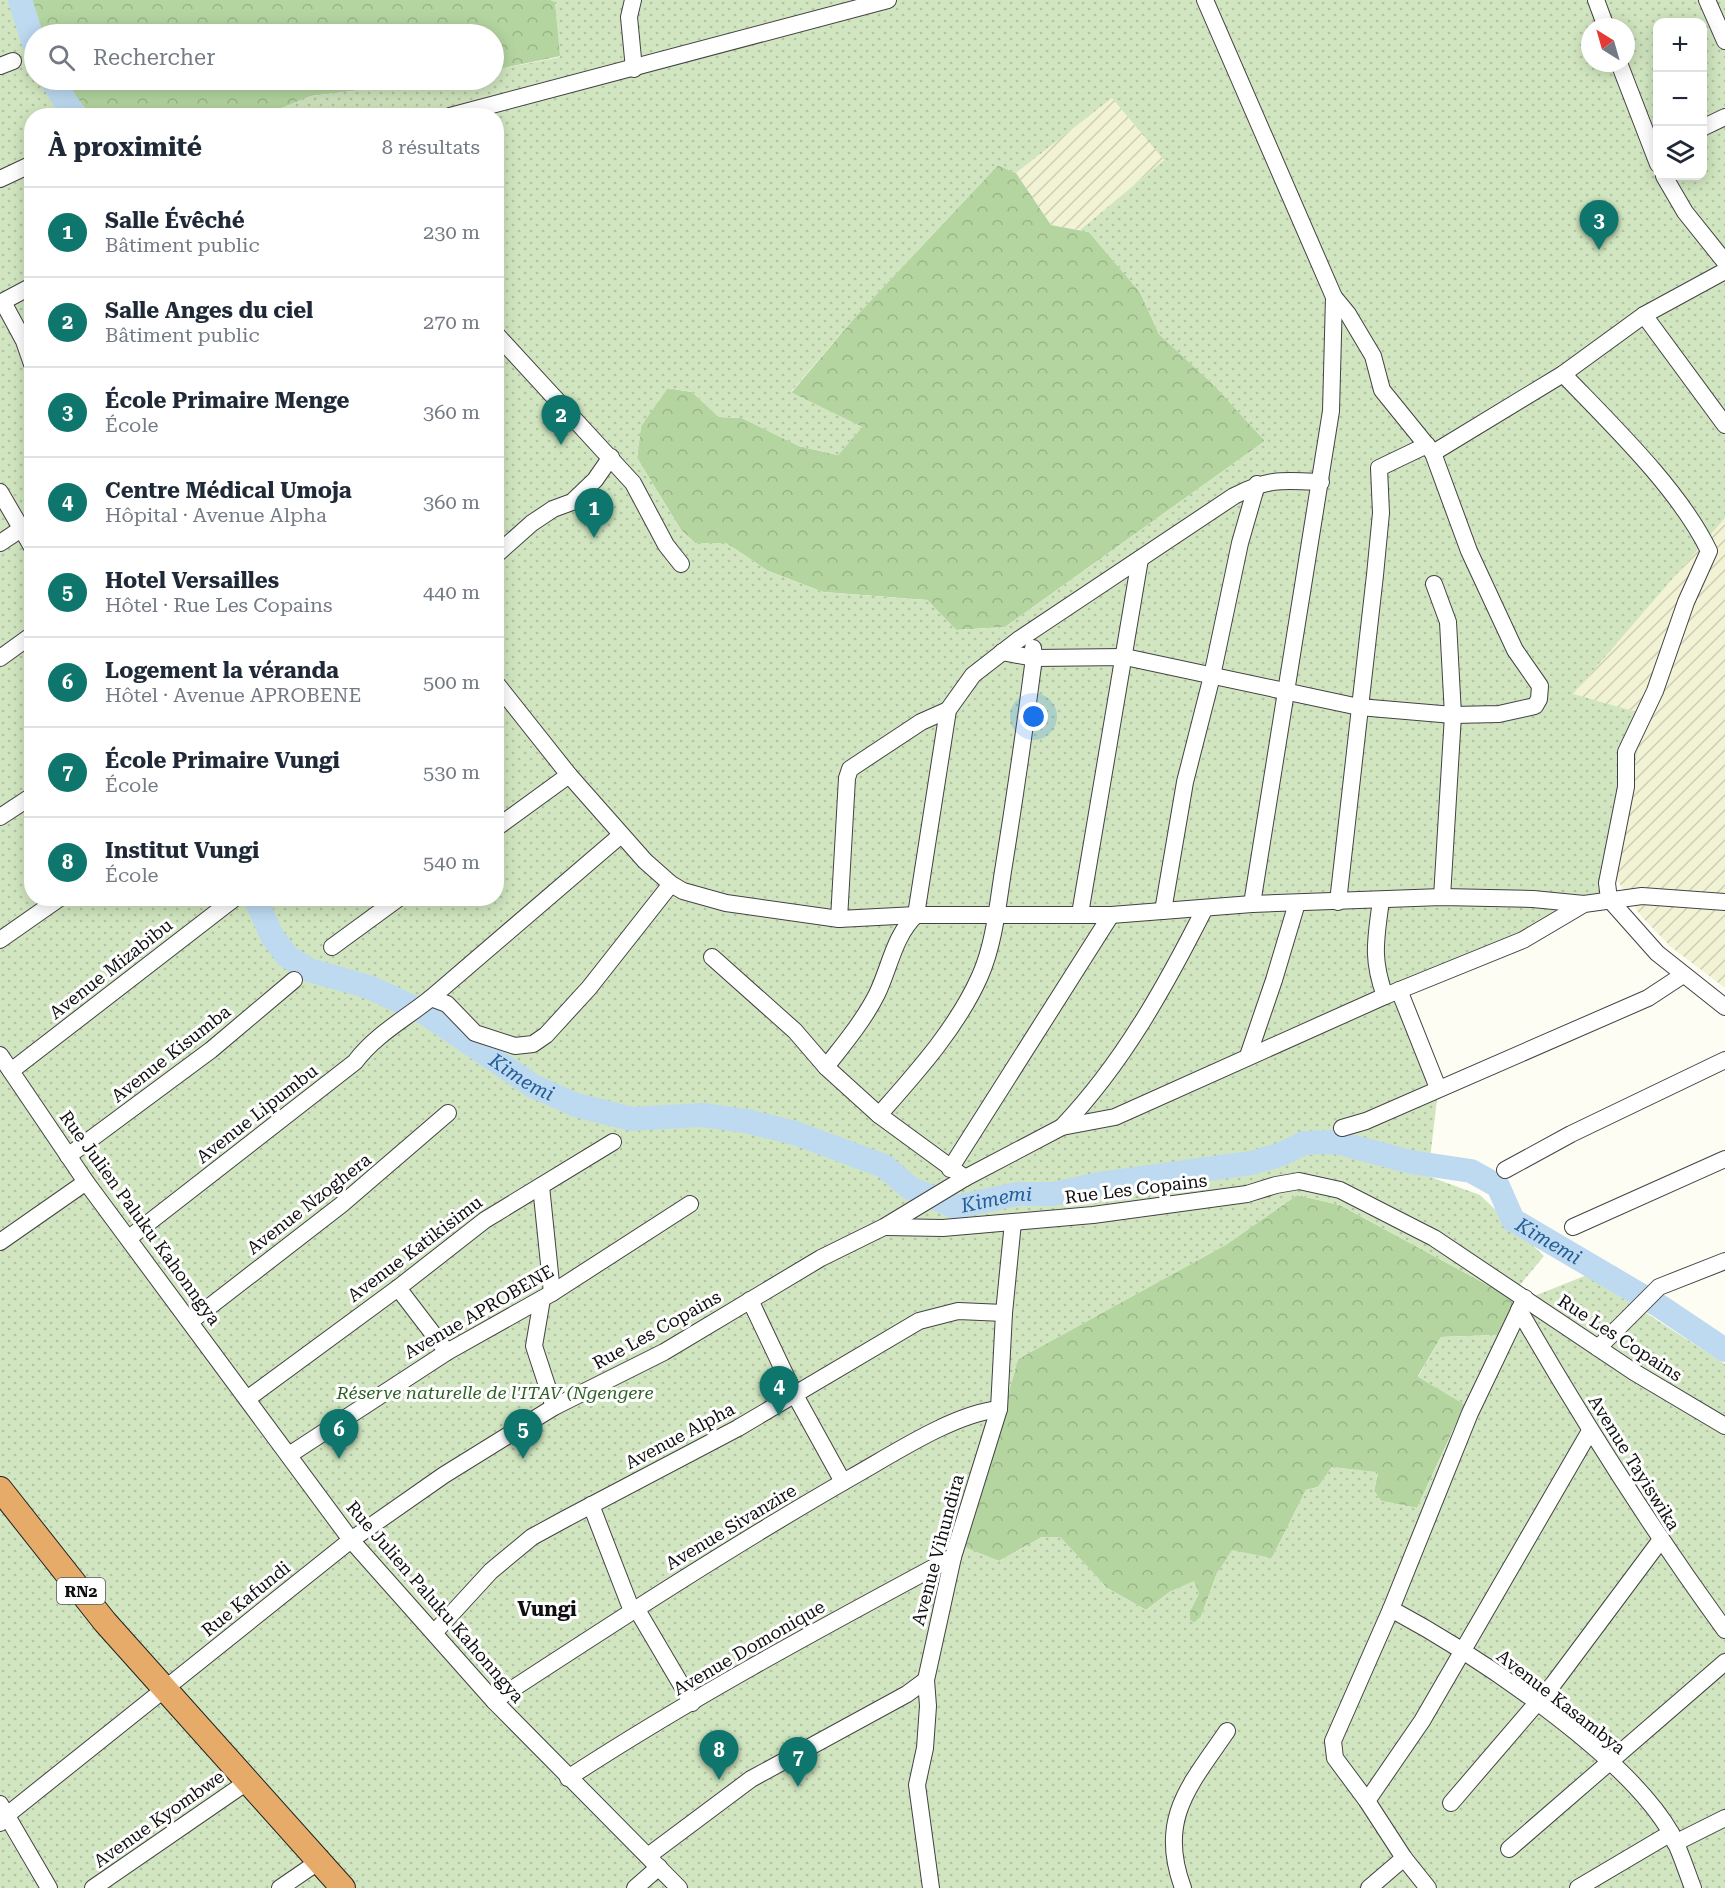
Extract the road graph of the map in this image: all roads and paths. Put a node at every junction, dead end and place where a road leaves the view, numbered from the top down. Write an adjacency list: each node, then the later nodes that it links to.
1 (633, 0): 8 (street)
2 (888, 0): 8 (street)
3 (1205, 0): 20 (street)
4 (1596, 0): 6 (street)
5 (1707, 0): 7 (street)
6 (1603, 18)
7 (1725, 41)
8 (634, 69): 10 (street)
9 (1623, 72): 13 (street)
10 (481, 108)
11 (1725, 117): 12 (street)
12 (1706, 126)
13 (1653, 150)
14 (24, 168): 15 (street)
15 (0, 179)
16 (1666, 180): 17 (street)
17 (1725, 262)
18 (1725, 271): 22 (street)
19 (24, 291): 21 (street)
20 (1334, 297): 27 (street); 29 (street)
21 (2, 303): 23 (street)
22 (1644, 315): 25 (street); 26 (street)
23 (24, 341)
24 (504, 348): 28 (street)
25 (1563, 374): 27 (street); 60 (street)
26 (1725, 425)
27 (1430, 449): 50 (street); 52 (street)
28 (611, 457): 35 (street); 37 (street)
29 (1321, 482): 30 (street); 46 (street)
30 (1257, 484): 36 (street); 45 (street)
31 (0, 492): 32 (street)
32 (21, 529): 33 (street); 34 (street)
33 (24, 534)
34 (0, 543)
35 (504, 545)
36 (1140, 559): 39 (street); 42 (street)
37 (681, 564)
38 (1434, 585): 52 (street)
39 (1031, 631): 41 (street); 44 (street)
40 (24, 641): 43 (street)
41 (1002, 652): 44 (street); 51 (street)
42 (1125, 657): 44 (street); 45 (street); 72 (street)
43 (0, 658)
44 (1034, 658): 75 (street)
45 (1212, 676): 46 (street); 71 (street)
46 (1287, 691): 50 (street); 65 (street)
47 (504, 693): 48 (street)
48 (510, 700): 49 (street); 53 (street)
49 (504, 704)
50 (1359, 707): 52 (street); 62 (street)
51 (948, 710): 73 (street); 76 (street)
52 (1454, 715): 59 (street)
53 (569, 775): 56 (street); 57 (street)
54 (24, 801): 55 (street)
55 (0, 817)
56 (504, 822)
57 (621, 835): 58 (street); 83 (street, Avenue Lipumbu)
58 (671, 884): 76 (street); 83 (street)
59 (1442, 897): 61 (street); 66 (street)
60 (1609, 899): 63 (street); 66 (street); 80 (street)
61 (1381, 900): 62 (street); 82 (street)
62 (1338, 902): 64 (street)
63 (1725, 902)
64 (1297, 903): 65 (street); 86 (street)
65 (1252, 904): 70 (street)
66 (1584, 904): 82 (street)
67 (49, 906): 77 (street)
68 (225, 906): 89 (street, Avenue Mizabibu)
69 (388, 906): 78 (street)
70 (1205, 908): 71 (street); 93 (street)
71 (1163, 911): 74 (street)
72 (1080, 914): 74 (street); 75 (street)
73 (916, 915): 75 (street); 76 (street); 88 (street)
74 (1111, 915): 98 (street)
75 (995, 916): 92 (street)
76 (839, 919)
77 (0, 940)
78 (332, 947)
79 (712, 957): 88 (street)
80 (1683, 975): 84 (street); 90 (street)
81 (294, 980): 96 (street, Avenue Kisumba)
82 (1392, 993): 86 (street); 90 (street)
83 (430, 998): 107 (street, Avenue Lipumbu)
84 (1725, 1007)
85 (0, 1055): 89 (street, Rue Julien Paluku Kahonngya)
86 (1248, 1056): 93 (street)
87 (1725, 1060): 99 (street)
88 (826, 1067): 92 (street)
89 (10, 1071): 96 (street, Rue Julien Paluku Kahonngya)
90 (1438, 1088): 94 (street)
91 (448, 1113): 115 (street, Avenue Nzoghera)
92 (879, 1115): 98 (street)
93 (1062, 1127): 100 (street)
94 (1342, 1128)
95 (613, 1142): 102 (street, Avenue Katikisimu)
96 (68, 1156): 101 (street, Rue Julien Paluku Kahonngya)
97 (1725, 1159): 106 (street)
98 (950, 1168): 100 (street)
99 (1505, 1170)
100 (965, 1178): 105 (street)
101 (86, 1182): 107 (street, Rue Julien Paluku Kahonngya); 108 (street)
102 (541, 1186): 110 (street, Avenue Katikisimu); 111 (street)
103 (690, 1204): 111 (street, Avenue APROBENE)
104 (1013, 1222): 105 (street, Rue Les Copains); 113 (street, Rue Les Copains); 114 (street, Avenue Vihundira)
105 (884, 1227): 112 (street, Rue Les Copains)
106 (1573, 1227)
107 (129, 1238): 115 (street, Rue Julien Paluku Kahonngya)
108 (0, 1242)
109 (1725, 1262): 116 (street)
110 (398, 1288): 117 (street); 119 (street, Avenue Katikisimu)
111 (547, 1296): 117 (street, Avenue APROBENE); 120 (street)
112 (750, 1300): 118 (street); 120 (street, Rue Les Copains)
113 (1522, 1304): 116 (street, Rue Les Copains); 123 (street, Avenue Tayiswika); 131 (street)
114 (1004, 1313): 118 (street, Avenue Alpha); 121 (street, Avenue Vihundira)
115 (191, 1321): 119 (street, Rue Julien Paluku Kahonngya)
116 (1598, 1348): 122 (street, Rue Les Copains)
117 (447, 1352): 124 (street, Avenue APROBENE)
118 (795, 1395): 125 (street); 127 (street, Avenue Alpha)
119 (247, 1399): 124 (street, Rue Julien Paluku Kahonngya)
120 (554, 1407): 128 (street, Rue Les Copains)
121 (999, 1409): 125 (street, Avenue Sivanzire); 130 (street, Avenue Vihundira)
122 (1725, 1426)
123 (1590, 1431): 129 (street, Avenue Tayiswika); 135 (street)
124 (289, 1455): 128 (street, Rue Julien Paluku Kahonngya)
125 (843, 1482): 132 (street, Avenue Sivanzire)
126 (0, 1489): 138 (highway, RN2)
127 (591, 1505): 132 (street); 134 (street, Avenue Alpha)
128 (351, 1540): 134 (street, Rue Julien Paluku Kahonngya); 138 (street, Rue Kafundi)
129 (1660, 1541): 133 (street, Avenue Tayiswika); 141 (street)
130 (953, 1557): 137 (street, Avenue Vihundira); 140 (street, Avenue Domonique)
131 (1391, 1609): 135 (street, Avenue Kasambya); 146 (street)
132 (634, 1610): 139 (street, Avenue Sivanzire); 140 (street)
133 (1725, 1630)
134 (434, 1633): 139 (street, Rue Julien Paluku Kahonngya)
135 (1461, 1651): 141 (street, Avenue Kasambya); 146 (street)
136 (1725, 1662): 143 (street)
137 (926, 1680): 153 (street); 161 (street, Avenue Vihundira)
138 (165, 1690): 145 (highway, RN2); 148 (street, Rue Kafundi)
139 (494, 1701): 144 (street, Rue Julien Paluku Kahonngya)
140 (692, 1703): 144 (street, Avenue Domonique)
141 (1537, 1704): 143 (street, Avenue Kasambya); 147 (street)
142 (1227, 1731): 162 (street)
143 (1610, 1762): 150 (street, Avenue Kasambya); 151 (street)
144 (568, 1778): 153 (street, Rue Julien Paluku Kahonngya)
145 (247, 1782): 154 (highway, RN2); 156 (street, Avenue Kyombwe)
146 (1367, 1801): 152 (street)
147 (1451, 1803)
148 (2, 1814): 155 (street)
149 (1725, 1818): 150 (street)
150 (1673, 1838): 165 (street); 166 (street, Avenue Kasambya)
151 (1509, 1849)
152 (1404, 1858): 163 (street); 164 (street)
153 (654, 1861): 159 (street); 160 (street, Rue Julien Paluku Kahonngya)
154 (318, 1862): 157 (street); 158 (highway, RN2)
155 (50, 1888)
156 (93, 1888)
157 (280, 1888)
158 (343, 1888)
159 (635, 1888)
160 (679, 1888)
161 (931, 1888)
162 (1183, 1888)
163 (1369, 1888)
164 (1428, 1888)
165 (1578, 1888)
166 (1693, 1888)

